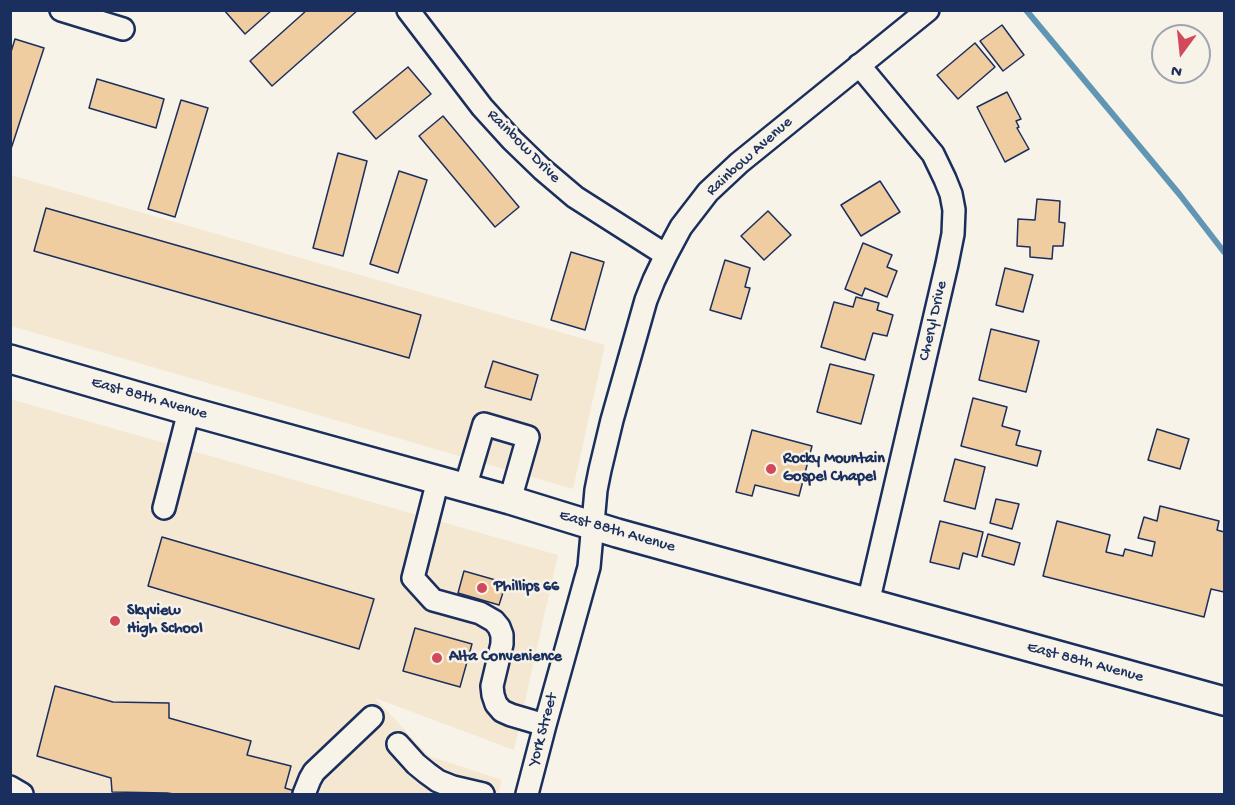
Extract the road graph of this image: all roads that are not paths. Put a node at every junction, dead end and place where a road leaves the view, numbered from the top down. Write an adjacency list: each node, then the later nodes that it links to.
1 (61, 10): 4 (street)
2 (408, 10): 6 (street, Rainbow Drive)
3 (928, 10): 5 (street, Rainbow Avenue)
4 (123, 29)
5 (859, 65): 6 (street, Rainbow Avenue); 14 (street, Cheryl Drive)
6 (666, 255): 13 (street, Rainbow Avenue)
7 (10, 359): 8 (main road, East 88th Avenue)
8 (189, 411): 9 (main road, East 88th Avenue); 12 (street)
9 (438, 480): 10 (main road, East 88th Avenue); 17 (street)
10 (465, 488): 11 (main road, East 88th Avenue); 11 (street)
11 (510, 500): 13 (main road, East 88th Avenue)
12 (164, 508)
13 (593, 525): 14 (main road, East 88th Avenue); 17 (street, York Street)
14 (868, 603): 15 (main road, East 88th Avenue)
15 (1224, 701)
16 (372, 717): 21 (street)
17 (545, 725): 23 (street, York Street)
18 (398, 744): 22 (street)
19 (10, 786): 20 (street)
20 (22, 795)
21 (304, 795)
22 (483, 795)
23 (527, 795)

